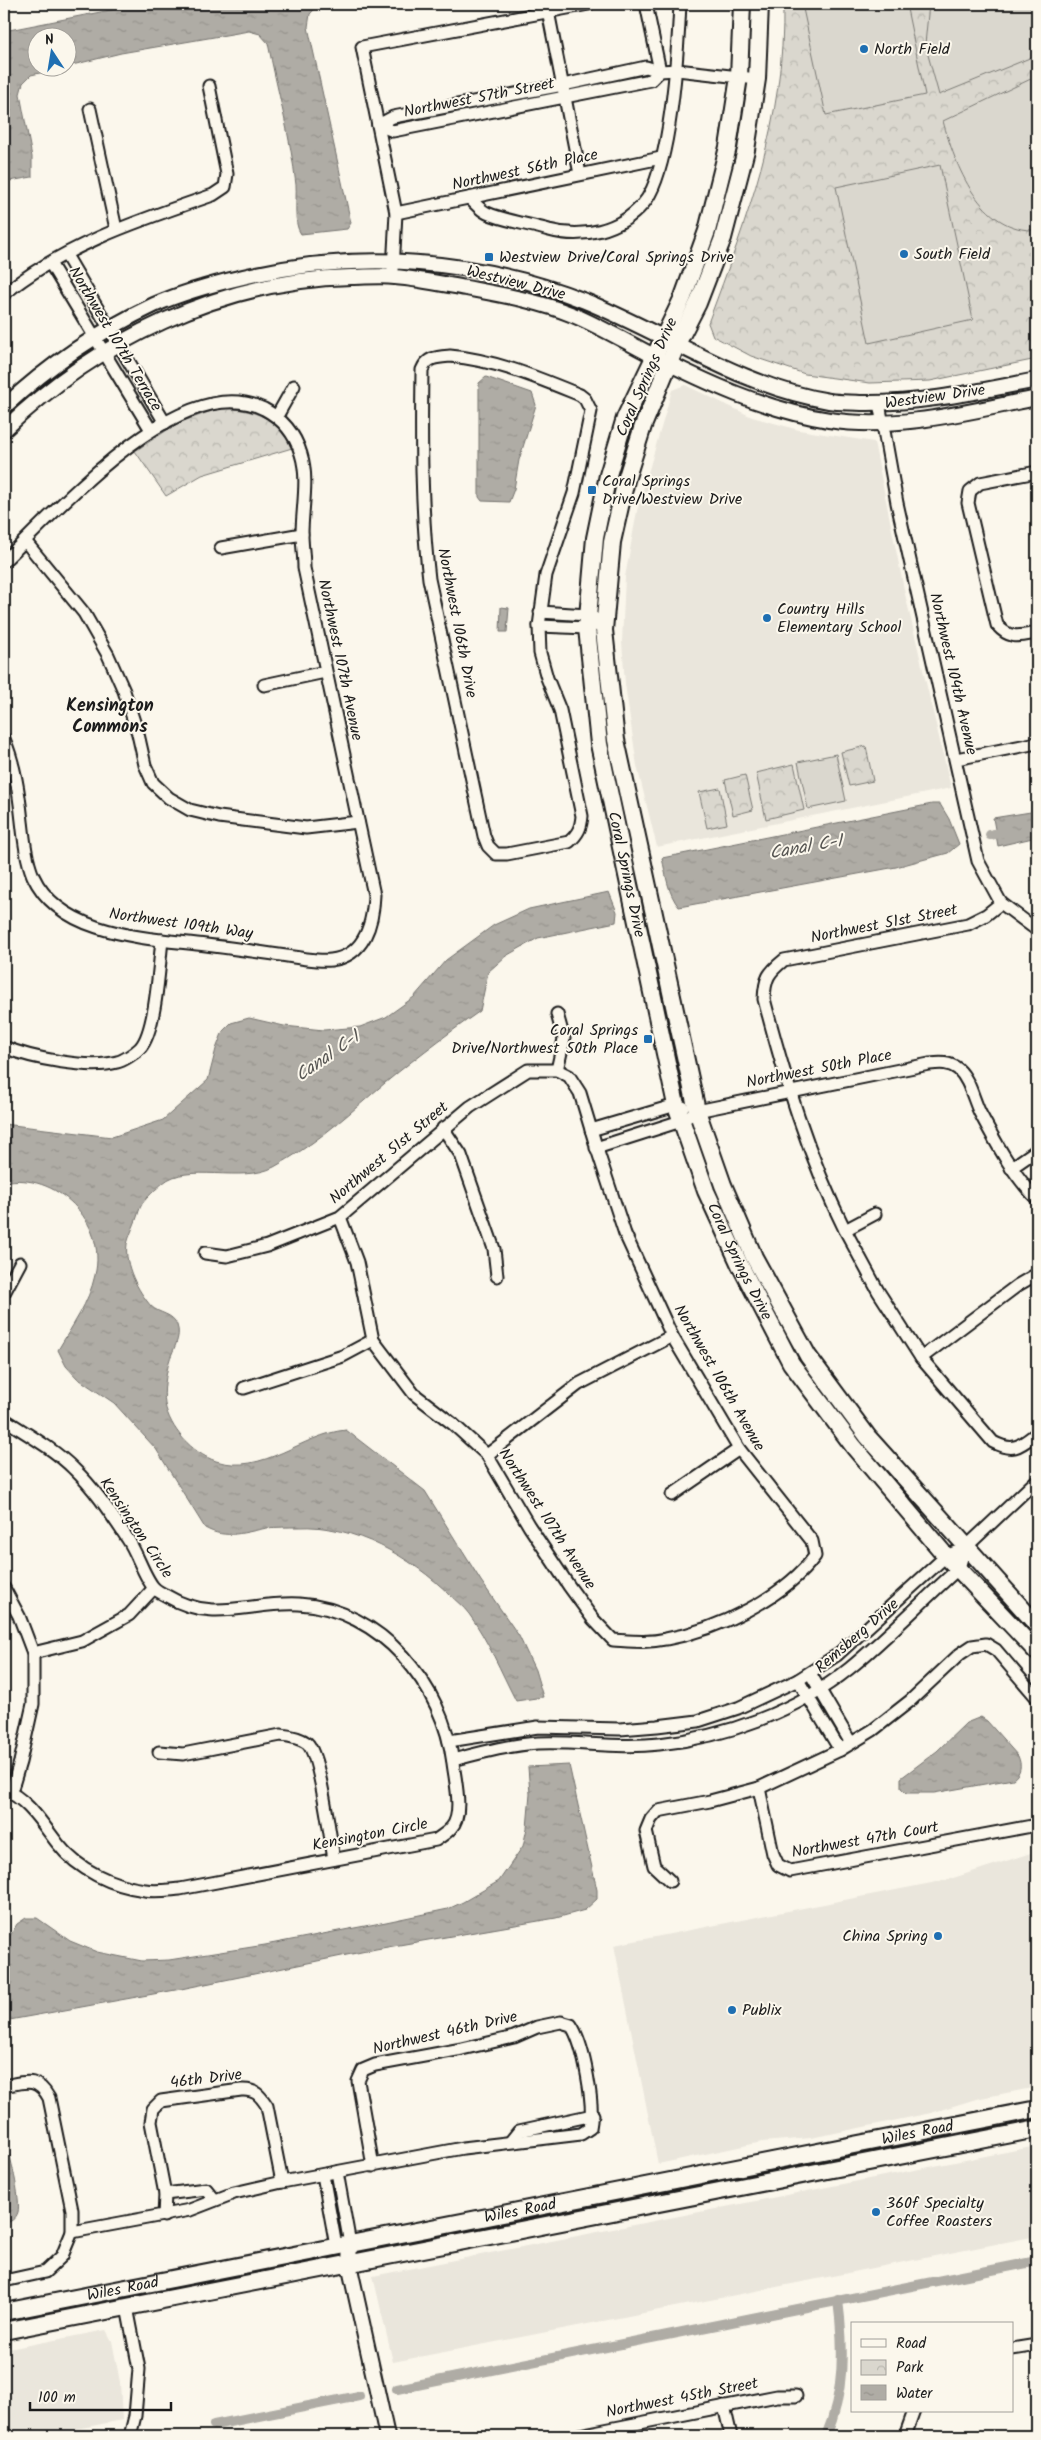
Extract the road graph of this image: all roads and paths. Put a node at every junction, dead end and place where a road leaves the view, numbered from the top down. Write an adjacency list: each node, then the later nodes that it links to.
1 (589, 4): 6 (street)
2 (646, 4): 8 (street)
3 (680, 4): 7 (street)
4 (742, 4): 9 (main road, Coral Springs Drive)
5 (760, 4): 10 (main road, Coral Springs Drive)
6 (548, 11): 11 (street); 15 (street)
7 (677, 70): 8 (street, Northwest 57th Street); 9 (street, Northwest 57th Street); 16 (street)
8 (660, 71): 11 (street, Northwest 57th Street); 13 (street, Northwest 57th Street)
9 (739, 77): 10 (street, Northwest 57th Street); 28 (main road, Coral Springs Drive)
10 (756, 79): 28 (main road, Coral Springs Drive)
11 (563, 85): 13 (street); 15 (street, Northwest 57th Street)
12 (209, 86): 20 (street)
13 (566, 98): 15 (street, Northwest 57th Street); 17 (street)
14 (90, 109): 20 (street)
15 (378, 125): 19 (street)
16 (661, 158): 17 (street, Northwest 56th Place); 18 (street)
17 (580, 174): 18 (street, Northwest 56th Place)
18 (469, 198): 19 (street, Northwest 56th Place)
19 (396, 214): 22 (street)
20 (116, 229): 21 (street)
21 (66, 255): 23 (street); 26 (street, Northwest 107th Terrace)
22 (394, 260): 24 (street); 26 (street, Westview Drive); 28 (street, Westview Drive)
23 (50, 263): 25 (street); 27 (street, Northwest 107th Terrace)
24 (393, 276): 29 (street, Westview Drive); 31 (street, Westview Drive)
25 (4, 294)
26 (108, 329): 27 (street, Westview Drive); 29 (street, Northwest 107th Terrace)
27 (93, 337): 30 (street, Northwest 107th Terrace); 37 (street, Westview Drive)
28 (670, 341): 31 (main road, Coral Springs Drive); 32 (main road, Coral Springs Drive); 36 (street, Westview Drive)
29 (118, 344): 30 (street, Westview Drive); 39 (street, Northwest 107th Terrace)
30 (103, 353): 41 (street, Westview Drive); 42 (street, Northwest 107th Terrace)
31 (654, 356): 32 (street, Westview Drive); 49 (main road, Coral Springs Drive)
32 (669, 364): 40 (street, Westview Drive); 50 (main road, Coral Springs Drive)
33 (1037, 380): 36 (street, Westview Drive)
34 (294, 386): 38 (street)
35 (1037, 398): 40 (street, Westview Drive)
36 (879, 403): 40 (street, Northwest 104th Avenue)
37 (4, 407)
38 (277, 416): 39 (street); 44 (street, Northwest 107th Avenue)
39 (165, 422): 42 (street)
40 (882, 423): 57 (street, Northwest 104th Avenue)
41 (4, 430)
42 (151, 430): 45 (street)
43 (1037, 472): 52 (street)
44 (302, 534): 46 (street); 53 (street, Northwest 107th Avenue)
45 (25, 541): 47 (street); 58 (street)
46 (221, 548)
47 (4, 561)
48 (540, 612): 49 (street); 51 (street, Northwest 106th Drive); 51 (street, Northwest 106th Drive)
49 (587, 622): 50 (street); 51 (street); 67 (main road, Coral Springs Drive)
50 (604, 623): 68 (main road, Coral Springs Drive)
51 (539, 626)
52 (1037, 633)
53 (325, 672): 54 (street); 58 (street, Northwest 107th Avenue)
54 (264, 686)
55 (4, 739): 61 (street, Northwest 109th Way)
56 (1037, 743): 57 (street)
57 (956, 759): 59 (street, Northwest 104th Avenue)
58 (358, 822): 62 (street, Northwest 107th Avenue)
59 (1001, 903): 60 (street, Northwest 104th Avenue); 66 (street, Northwest 51st Street)
60 (1037, 930)
61 (162, 940): 62 (street, Northwest 109th Way); 64 (street)
62 (360, 946)
63 (558, 1014): 65 (street)
64 (4, 1047)
65 (557, 1070): 70 (street, Northwest 51st Street); 71 (street, Northwest 106th Avenue)
66 (789, 1091): 68 (street, Northwest 50th Place); 74 (street, Northwest 50th Place); 78 (street)
67 (676, 1105): 68 (street, Northwest 50th Place); 69 (main road, Coral Springs Drive); 71 (street)
68 (697, 1111): 69 (street, Northwest 50th Place); 94 (main road, Coral Springs Drive)
69 (680, 1121): 72 (street, Northwest 50th Place); 95 (main road, Coral Springs Drive)
70 (443, 1128): 77 (street, Northwest 51st Street); 82 (street)
71 (591, 1130): 72 (street, Northwest 106th Avenue)
72 (596, 1148): 84 (street, Northwest 106th Avenue)
73 (1037, 1150): 74 (street)
74 (1011, 1168): 75 (street)
75 (1037, 1199)
76 (875, 1214): 78 (street)
77 (340, 1217): 79 (street, Northwest 51st Street); 85 (street, Northwest 107th Avenue)
78 (846, 1230): 86 (street)
79 (205, 1253)
80 (20, 1262): 83 (street)
81 (1037, 1274): 86 (street)
82 (497, 1276)
83 (4, 1293)
84 (672, 1336): 90 (street, Northwest 106th Avenue); 91 (street)
85 (373, 1340): 87 (street); 91 (street, Northwest 107th Avenue)
86 (921, 1358): 89 (street)
87 (244, 1388)
88 (4, 1418): 98 (street, Kensington Circle)
89 (1037, 1433)
90 (739, 1449): 93 (street); 100 (street, Northwest 106th Avenue)
91 (487, 1455): 100 (street, Northwest 107th Avenue)
92 (1037, 1480): 94 (street, Remsberg Drive)
93 (672, 1496)
94 (965, 1548): 95 (street, Remsberg Drive); 96 (street, Remsberg Drive); 99 (main road, Coral Springs Drive)
95 (946, 1556): 96 (main road, Coral Springs Drive); 103 (street, Remsberg Drive)
96 (958, 1568): 101 (main road, Coral Springs Drive); 105 (street, Remsberg Drive)
97 (4, 1588): 102 (street)
98 (154, 1588): 102 (street); 108 (street, Kensington Circle)
99 (1037, 1625)
100 (613, 1640)
101 (1037, 1652)
102 (33, 1653): 114 (street)
103 (810, 1673): 104 (street, Remsberg Drive); 105 (street)
104 (798, 1680): 106 (street); 108 (street, Remsberg Drive)
105 (820, 1689): 106 (street, Remsberg Drive); 109 (street)
106 (808, 1697): 110 (street); 112 (street, Remsberg Drive)
107 (1037, 1698): 109 (street)
108 (448, 1741): 112 (street, Kensington Circle)
109 (851, 1743): 110 (street)
110 (840, 1750): 113 (street)
111 (159, 1752): 116 (street)
112 (452, 1760): 116 (street, Kensington Circle)
113 (759, 1788): 115 (street, Northwest 47th Court); 117 (street)
114 (7, 1791): 116 (street, Kensington Circle)
115 (1037, 1825)
116 (334, 1859)
117 (670, 1881)
118 (4, 2086): 130 (street)
119 (1037, 2109): 131 (main road, Wiles Road)
120 (593, 2115): 122 (street); 122 (street); 123 (street, Northwest 46th Drive)
121 (1037, 2129): 132 (main road, Wiles Road)
122 (511, 2141): 123 (street)
123 (372, 2166): 124 (street)
124 (337, 2172): 125 (street); 131 (street)
125 (323, 2175): 126 (street); 131 (street)
126 (282, 2182): 127 (street, 46th Drive); 128 (street)
127 (164, 2194): 128 (street); 129 (street, 46th Drive)
128 (216, 2200): 129 (street)
129 (164, 2216): 130 (street)
130 (72, 2232): 133 (street)
131 (343, 2245): 132 (street); 134 (main road, Wiles Road)
132 (349, 2264): 135 (main road, Wiles Road); 144 (street)
133 (4, 2281)
134 (146, 2284): 135 (main road); 136 (main road, Wiles Road)
135 (126, 2307): 137 (main road, Wiles Road); 143 (street)
136 (4, 2312)
137 (4, 2331)
138 (1037, 2345): 139 (street)
139 (1014, 2349)
140 (796, 2396): 141 (street, Northwest 45th Street)
141 (724, 2406): 145 (street, Northwest 45th Street); 146 (street)
142 (914, 2412): 147 (street)
143 (130, 2436)
144 (387, 2436)
145 (574, 2436)
146 (731, 2436)
147 (905, 2436)

